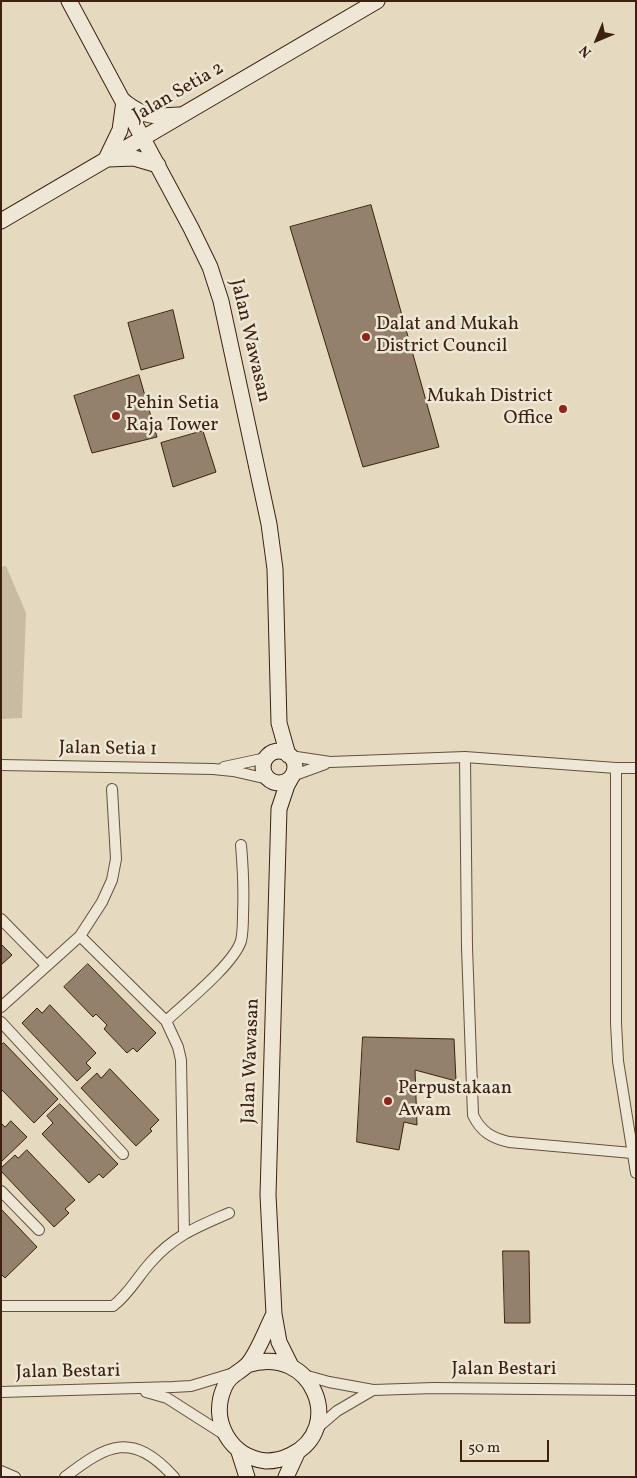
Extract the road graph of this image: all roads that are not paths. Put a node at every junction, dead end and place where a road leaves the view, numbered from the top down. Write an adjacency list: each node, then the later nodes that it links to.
1 (69, 1): 3 (street, Jalan Wawasan)
2 (377, 1): 4 (street, Jalan Setia 2)
3 (124, 101): 4 (street); 5 (street, Jalan Wawasan); 6 (street)
4 (181, 115): 5 (street, Jalan Setia 2); 7 (street)
5 (143, 137): 6 (street, Jalan Setia 2); 7 (street, Jalan Wawasan)
6 (106, 159): 7 (street); 8 (street, Jalan Setia 2)
7 (158, 165): 9 (street, Jalan Wawasan)
8 (1, 221)
9 (279, 723): 10 (street, Jalan Wawasan); 12 (street, Jalan Wawasan)
10 (289, 756): 12 (street); 13 (street); 18 (street)
11 (465, 757): 13 (street); 15 (street); 29 (street)
12 (266, 758): 17 (street, Jalan Setia 1); 19 (street)
13 (330, 762): 18 (street)
14 (1, 765): 17 (street, Jalan Setia 1)
15 (616, 768): 16 (street); 29 (street)
16 (636, 768)
17 (214, 769): 19 (street, Jalan Setia 1)
18 (292, 776): 19 (street); 21 (street, Jalan Wawasan)
19 (268, 779): 21 (street, Jalan Wawasan)
20 (112, 789): 24 (street)
21 (279, 809): 37 (street, Jalan Wawasan)
22 (241, 845): 28 (street)
23 (1, 919): 25 (street)
24 (80, 936): 25 (street); 28 (street)
25 (46, 965): 26 (street)
26 (1, 1007)
27 (1, 1022): 30 (street)
28 (166, 1022): 35 (street)
29 (632, 1153): 31 (street)
30 (123, 1154)
31 (636, 1173)
32 (1, 1191): 34 (street)
33 (229, 1213): 35 (street)
34 (39, 1230)
35 (184, 1233): 36 (street)
36 (1, 1306)
37 (274, 1314): 38 (street); 39 (street, Jalan Wawasan)
38 (241, 1369): 39 (street); 40 (street, Jalan Bestari); 45 (street)
39 (297, 1370): 41 (street, Jalan Bestari); 44 (street)
40 (135, 1389): 43 (street, Jalan Bestari); 45 (street, Jalan Bestari)
41 (373, 1390): 42 (street, Jalan Bestari); 44 (street, Jalan Bestari)
42 (636, 1390)
43 (1, 1392)
44 (315, 1430): 47 (street)
45 (225, 1435): 46 (street)
46 (239, 1452): 47 (street); 52 (street)
47 (298, 1452): 53 (street)
48 (1, 1471): 49 (street)
49 (14, 1477)
50 (65, 1477): 51 (street)
51 (174, 1477)
52 (247, 1477)
53 (286, 1477)

